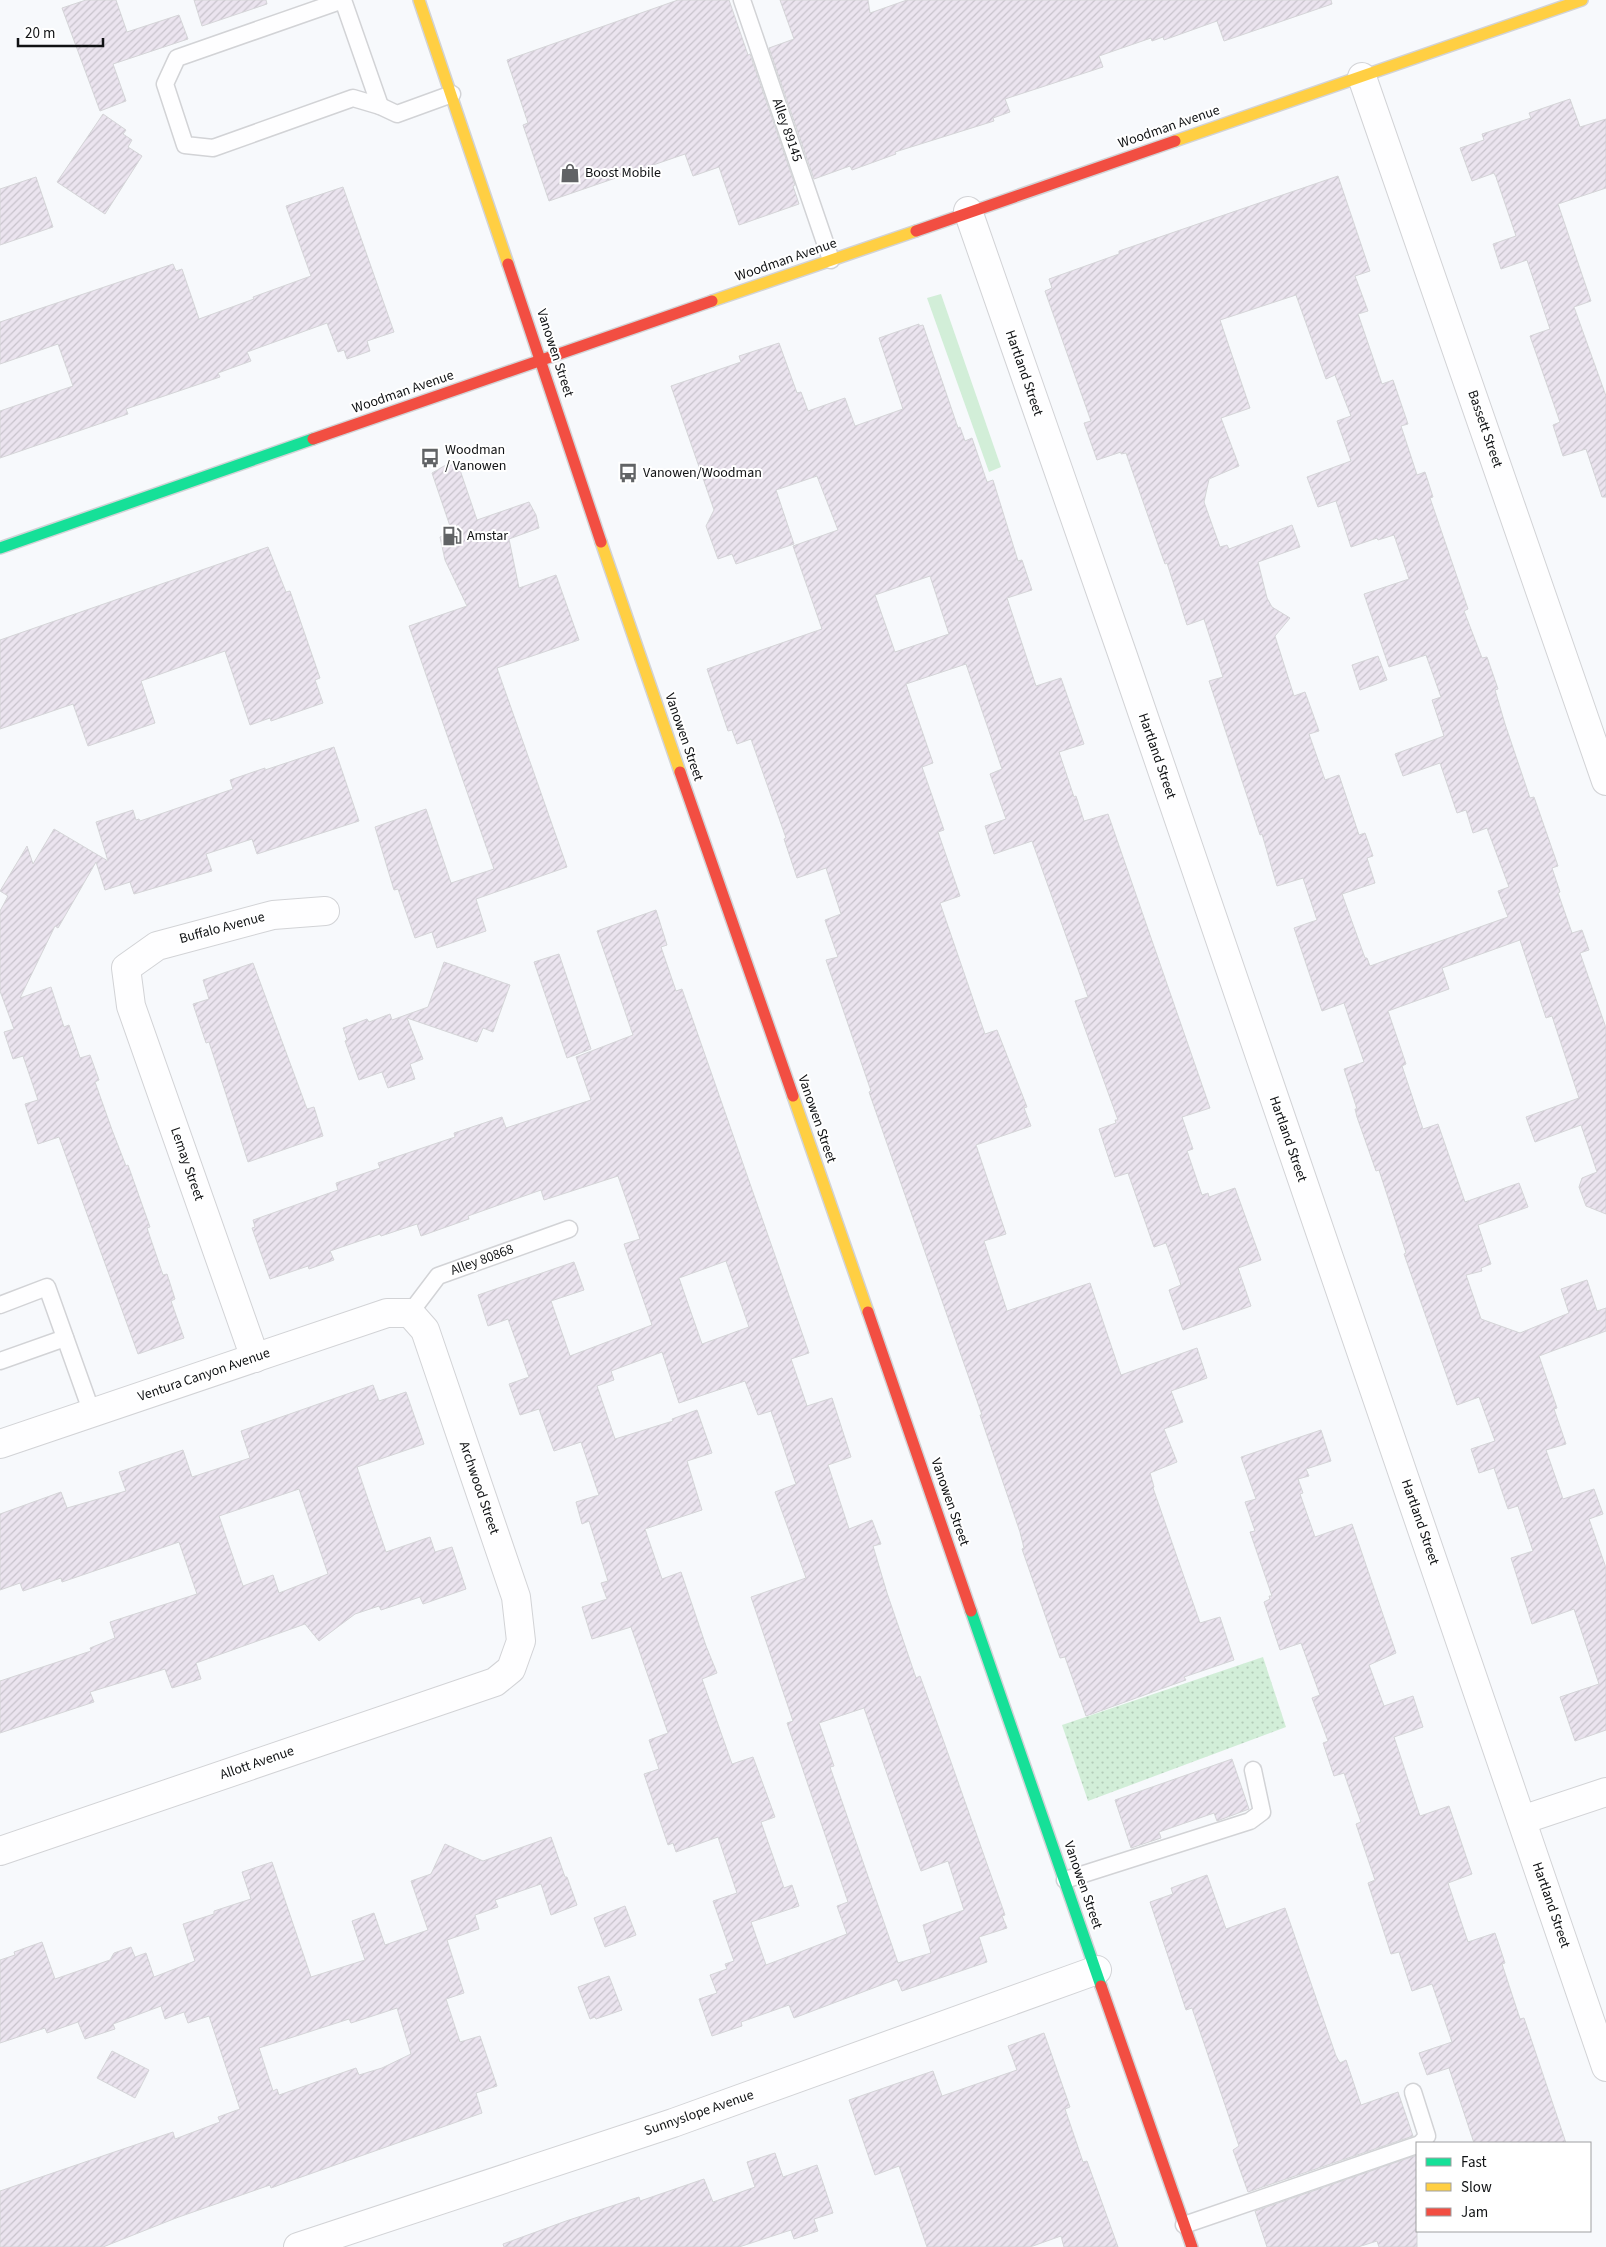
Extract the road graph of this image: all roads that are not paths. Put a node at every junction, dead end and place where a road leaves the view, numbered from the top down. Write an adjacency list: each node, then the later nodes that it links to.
1 (343, 0): 7 (lane); 7 (lane)
2 (419, 0): 6 (main road, Vanowen Street)
3 (742, 0): 9 (lane, Alley 89145)
4 (1582, 0): 5 (main road, Woodman Avenue)
5 (1362, 77): 8 (main road, Woodman Avenue); 12 (street, Bassett Street)
6 (452, 94): 7 (lane); 10 (main road, Vanowen Street)
7 (380, 106)
8 (968, 211): 9 (main road, Woodman Avenue); 26 (street, Hartland Street)
9 (831, 260): 10 (main road, Woodman Avenue)
10 (542, 361): 11 (main road, Woodman Avenue); 28 (main road, Vanowen Street)
11 (0, 548)
12 (1606, 782)
13 (325, 911): 14 (street, Buffalo Avenue)
14 (126, 968): 19 (street, Lemay Street)
15 (569, 1229): 17 (lane, Alley 80868)
16 (0, 1304): 18 (lane)
17 (410, 1313): 19 (street, Ventura Canyon Avenue); 23 (street, Archwood Street)
18 (65, 1338): 20 (lane); 21 (lane)
19 (256, 1358): 21 (street, Ventura Canyon Avenue)
20 (0, 1361)
21 (92, 1413): 22 (street, Ventura Canyon Avenue)
22 (0, 1444)
23 (511, 1669): 27 (street, Allott Avenue)
24 (1253, 1770): 28 (lane)
25 (1606, 1792): 26 (street)
26 (1522, 1820): 30 (street, Hartland Street)
27 (0, 1851)
28 (1065, 1880): 29 (main road, Vanowen Street)
29 (1097, 1970): 34 (main road, Vanowen Street); 35 (street, Sunnyslope Avenue)
30 (1606, 2067)
31 (1413, 2092): 32 (lane)
32 (1422, 2142)
33 (1416, 2145): 34 (lane)
34 (1184, 2225): 36 (main road, Vanowen Street)
35 (298, 2247)
36 (1192, 2247)

